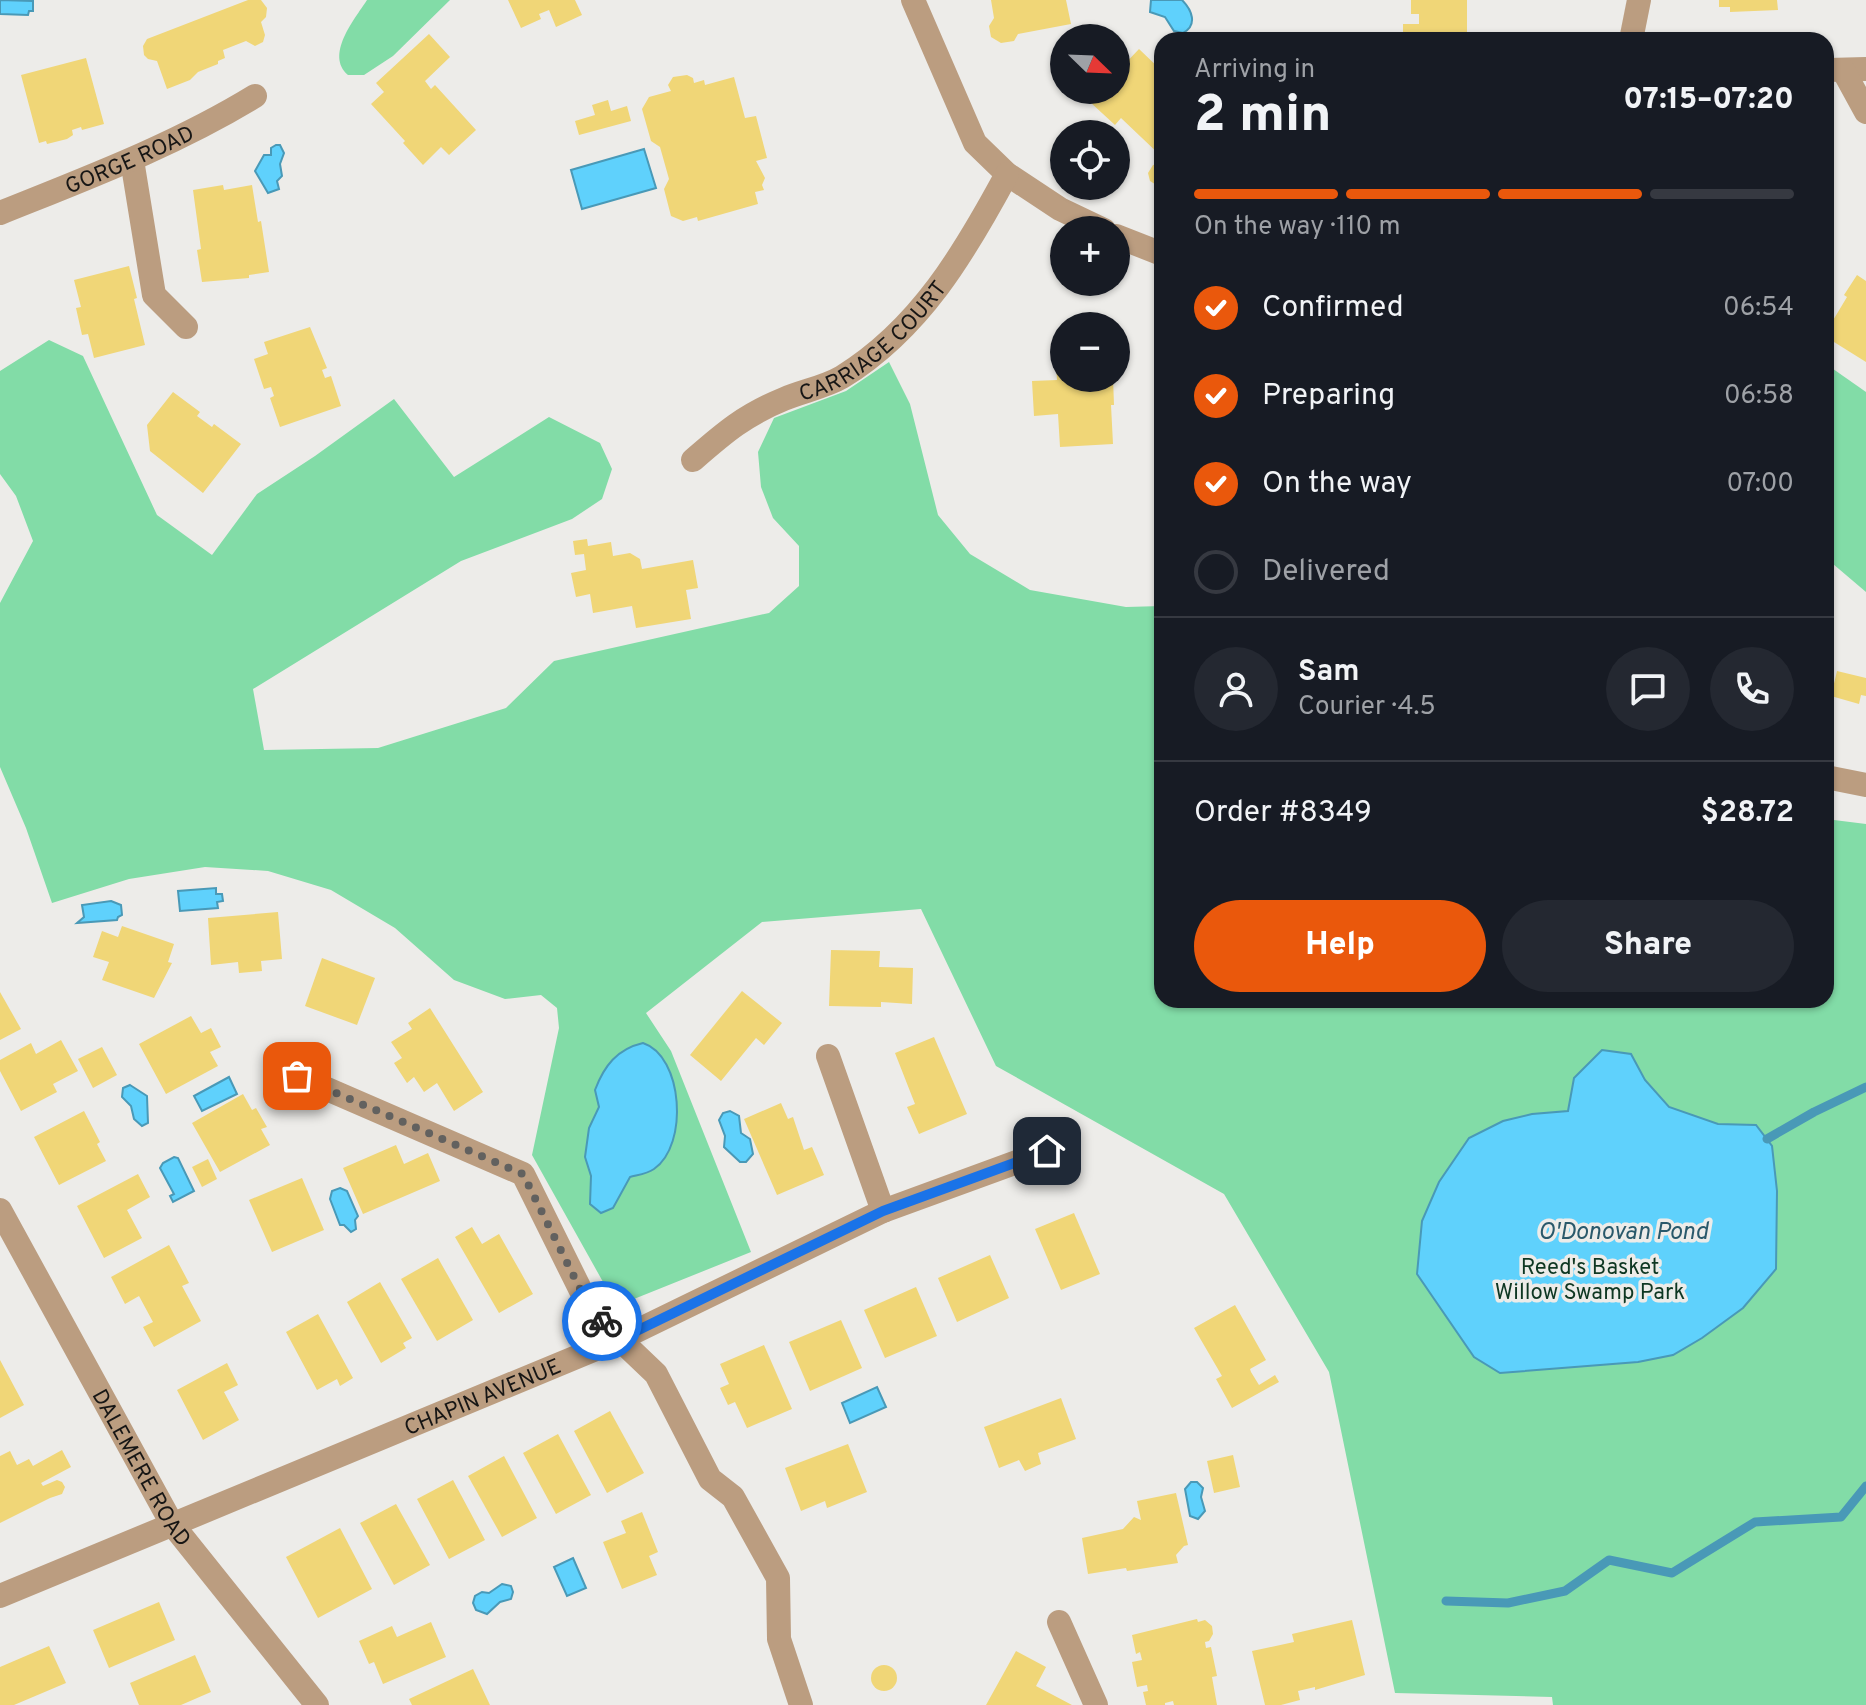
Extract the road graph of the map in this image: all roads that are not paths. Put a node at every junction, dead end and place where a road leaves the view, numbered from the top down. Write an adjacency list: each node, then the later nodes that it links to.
1 (913, 0): 8 (street)
2 (1639, 0): 3 (street)
3 (1633, 32)
4 (1845, 70): 6 (street)
5 (255, 96): 7 (street, GORGE ROAD)
6 (1866, 112)
7 (132, 160): 9 (street, GORGE ROAD); 13 (street)
8 (1007, 174): 10 (street); 14 (street, CARRIAGE COURT)
9 (0, 213)
10 (1075, 216)
11 (1130, 241): 12 (street)
12 (1154, 251)
13 (186, 327)
14 (693, 460)
15 (1834, 779): 16 (street)
16 (1866, 785)
17 (828, 1056): 21 (street)
18 (297, 1076): 22 (street)
19 (1047, 1151): 21 (street, CHAPIN AVENUE)
20 (0, 1210): 23 (street, DALEMERE ROAD)
21 (883, 1211): 22 (street, CHAPIN AVENUE)
22 (620, 1339): 23 (street, CHAPIN AVENUE); 27 (street)
23 (172, 1524): 24 (street, CHAPIN AVENUE); 26 (street, DALEMERE ROAD)
24 (0, 1596)
25 (1059, 1622): 28 (street)
26 (317, 1705)
27 (801, 1705)
28 (1096, 1705)

